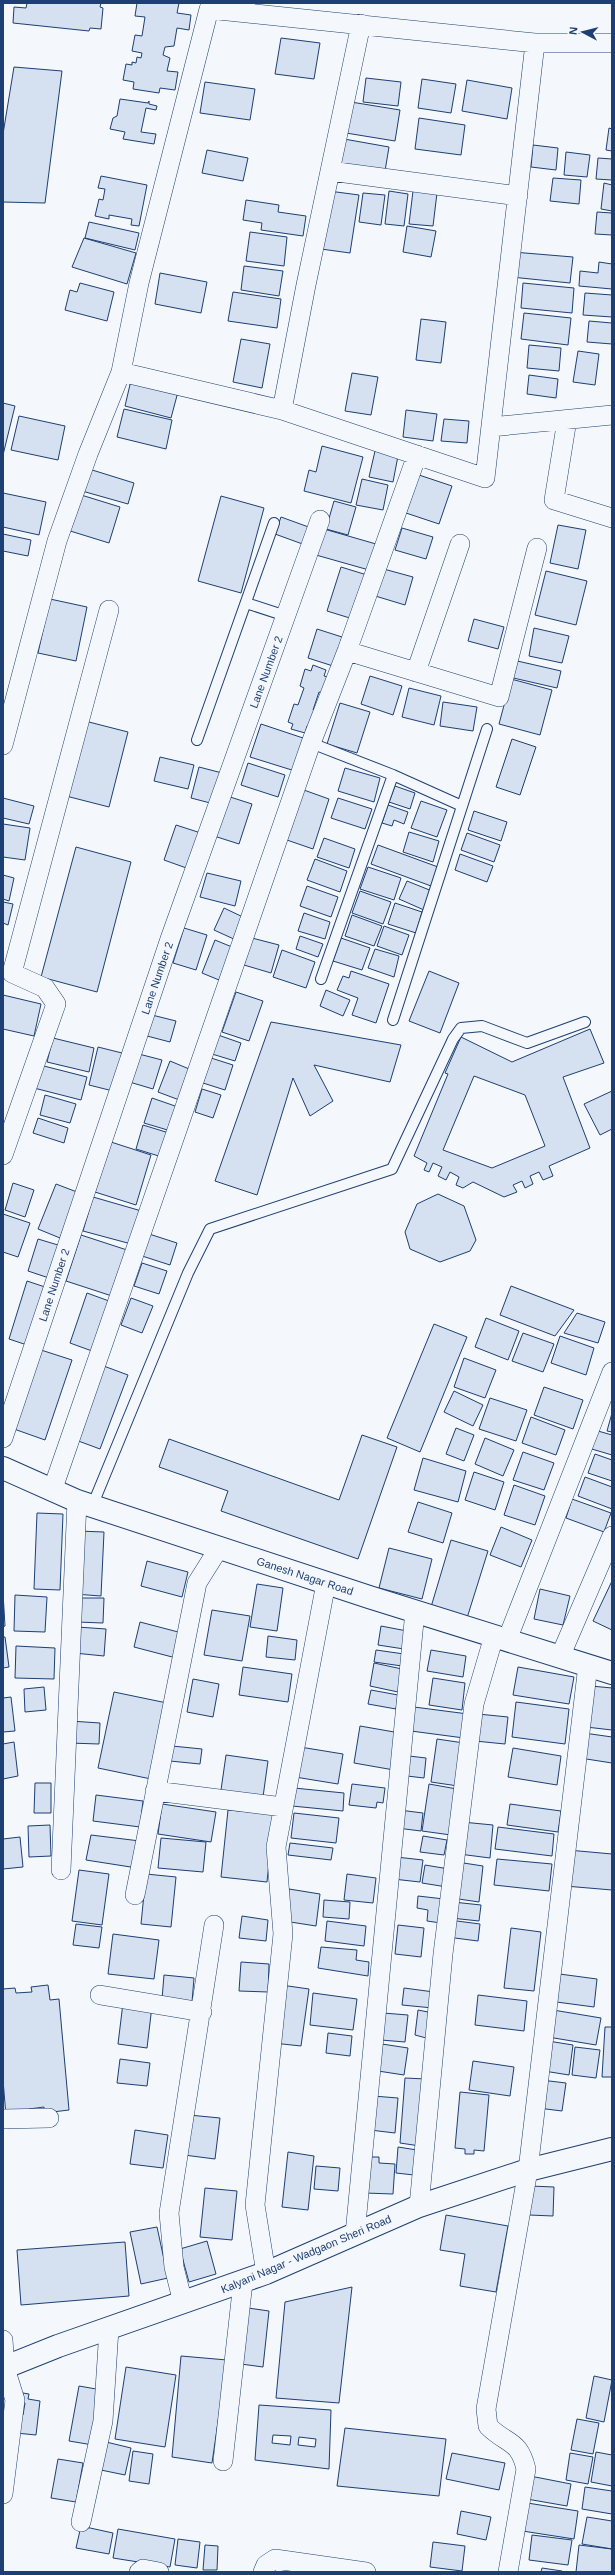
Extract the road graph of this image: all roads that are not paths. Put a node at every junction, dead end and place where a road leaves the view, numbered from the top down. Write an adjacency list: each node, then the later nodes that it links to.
1 (361, 24): 2 (street); 4 (street); 6 (street)
2 (535, 42): 3 (street); 5 (street)
3 (612, 43)
4 (330, 171): 5 (street); 7 (street)
5 (518, 196): 10 (street)
6 (121, 372): 7 (street); 25 (street)
7 (282, 410): 11 (street)
8 (612, 415): 9 (street)
9 (568, 420): 10 (street); 12 (street)
10 (490, 427): 11 (street)
11 (417, 455): 20 (street)
12 (612, 518)
13 (320, 520): 19 (street, Lane Number 2)
14 (274, 523): 17 (lane)
15 (460, 544): 21 (street)
16 (537, 548): 21 (street)
17 (246, 603): 19 (lane); 23 (lane)
18 (109, 610): 31 (street)
19 (286, 616): 33 (street, Lane Number 2)
20 (347, 651): 21 (street); 24 (street)
21 (416, 672)
22 (487, 729): 27 (lane)
23 (197, 740)
24 (311, 743): 26 (lane); 35 (street)
25 (3, 745)
26 (393, 775): 27 (lane); 28 (lane)
27 (462, 806): 29 (lane)
28 (321, 979)
29 (393, 1020)
30 (586, 1022): 36 (lane)
31 (3, 1155)
32 (612, 1372): 41 (street)
33 (3, 1438)
34 (3, 1468): 35 (street, Ganesh Nagar Road)
35 (52, 1491): 36 (street, Ganesh Nagar Road)
36 (85, 1503): 38 (street, Ganesh Nagar Road); 47 (street)
37 (612, 1536): 42 (street)
38 (219, 1548): 39 (street, Ganesh Nagar Road); 45 (street)
39 (326, 1583): 40 (street, Ganesh Nagar Road); 46 (street)
40 (415, 1611): 41 (street, Ganesh Nagar Road); 57 (street)
41 (500, 1638): 42 (street, Ganesh Nagar Road); 56 (street)
42 (560, 1657): 43 (street, Ganesh Nagar Road)
43 (588, 1665): 44 (street, Ganesh Nagar Road); 55 (street)
44 (612, 1673)
45 (154, 1791): 46 (street); 48 (street)
46 (283, 1807): 58 (street)
47 (61, 1870)
48 (135, 1895)
49 (214, 1925): 51 (street)
50 (100, 1995): 51 (street)
51 (202, 2012): 60 (street)
52 (49, 2118): 53 (street)
53 (3, 2119)
54 (612, 2149): 55 (street, Kalyani Nagar - Wadgaon Sheri Road)
55 (528, 2170): 56 (street, Kalyani Nagar - Wadgaon Sheri Road); 71 (street)
56 (419, 2206): 57 (street, Kalyani Nagar - Wadgaon Sheri Road)
57 (355, 2234): 58 (street, Kalyani Nagar - Wadgaon Sheri Road)
58 (266, 2273): 59 (street, Kalyani Nagar - Wadgaon Sheri Road)
59 (243, 2282): 60 (street, Kalyani Nagar - Wadgaon Sheri Road); 64 (street)
60 (182, 2303): 61 (street, Kalyani Nagar - Wadgaon Sheri Road)
61 (109, 2328): 63 (street, Kalyani Nagar - Wadgaon Sheri Road); 66 (street)
62 (3, 2340): 63 (street)
63 (4, 2368): 65 (street)
64 (224, 2461)
65 (3, 2494)
66 (81, 2522)
67 (139, 2572): 68 (street)
68 (159, 2572)
69 (263, 2572): 70 (street)
70 (366, 2572)
71 (508, 2572)

